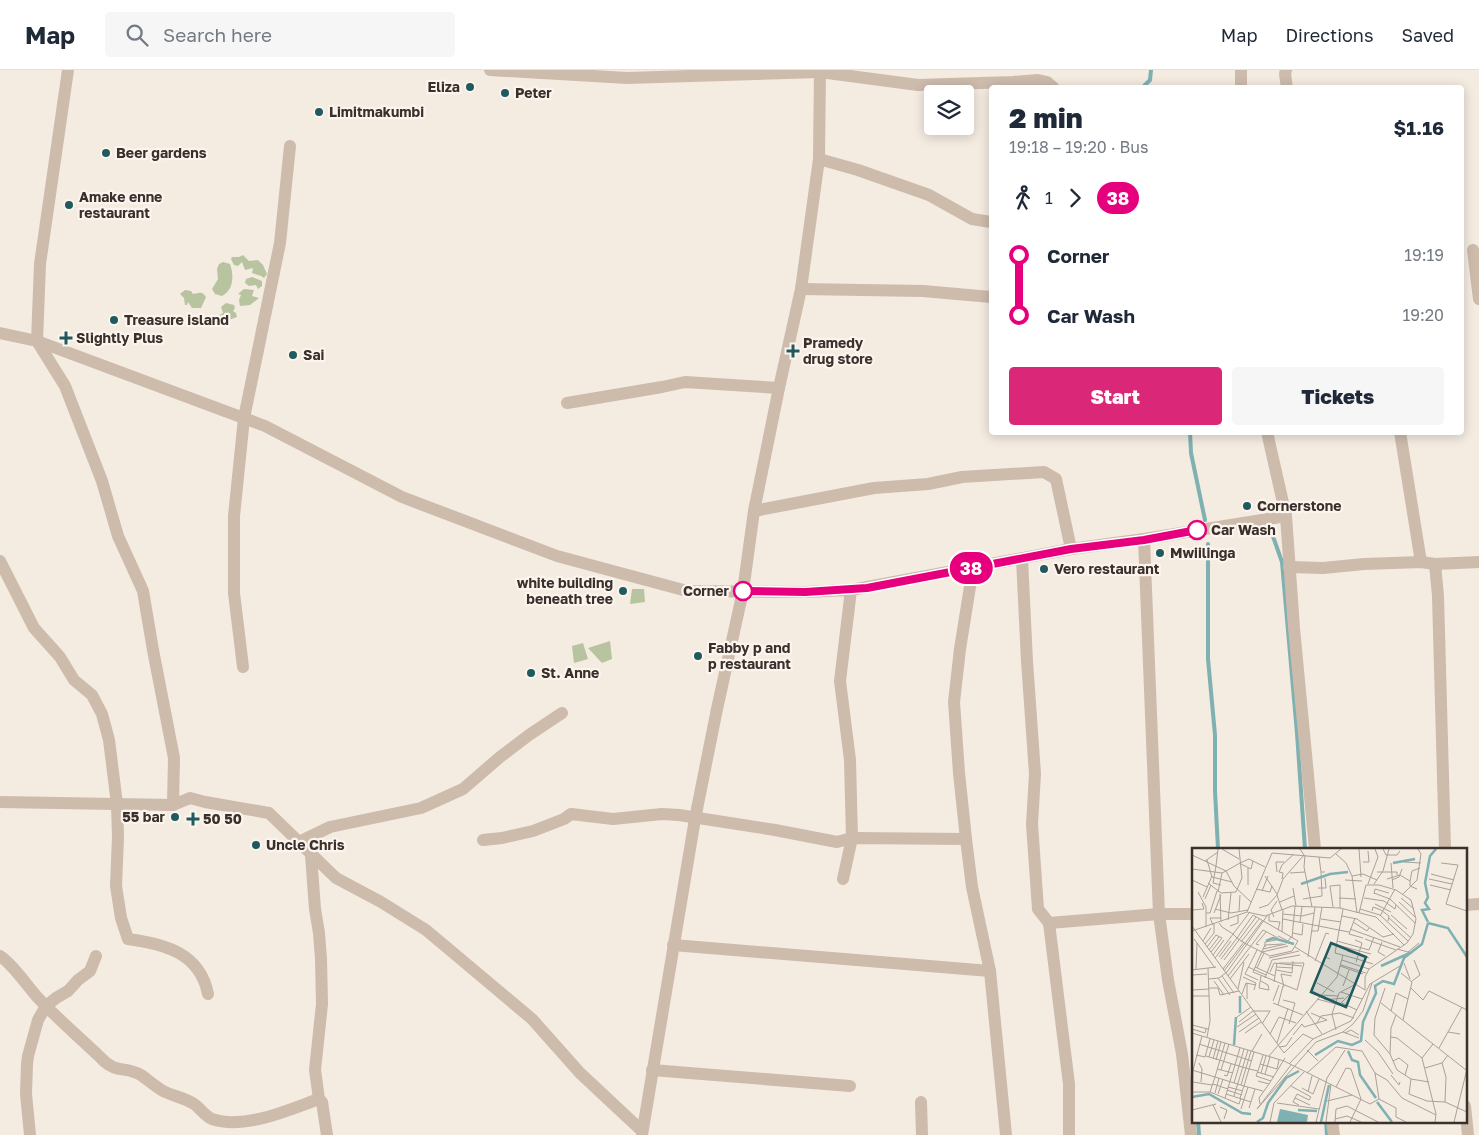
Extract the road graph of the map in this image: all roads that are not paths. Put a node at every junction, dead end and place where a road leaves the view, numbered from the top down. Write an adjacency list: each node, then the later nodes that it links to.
1 (68, 70): 17 (street)
2 (490, 70): 5 (street)
3 (1241, 70): 7 (street)
4 (1286, 70): 8 (street)
5 (820, 71): 6 (street); 10 (street)
6 (1050, 85)
7 (1241, 85)
8 (1287, 85)
9 (290, 146): 20 (street)
10 (818, 159): 11 (street); 13 (street)
11 (989, 222)
12 (1471, 250): 15 (street)
13 (801, 289): 14 (street); 18 (street)
14 (989, 297)
15 (1479, 299)
16 (0, 332): 17 (street)
17 (37, 340): 20 (street); 40 (street)
18 (779, 388): 19 (street); 23 (street)
19 (567, 402)
20 (244, 418): 35 (street); 36 (street)
21 (1268, 435): 24 (street)
22 (1400, 435): 29 (street)
23 (754, 511): 26 (street); 35 (street)
24 (1286, 516): 25 (street); 32 (street)
25 (1144, 540): 26 (street); 52 (street)
26 (1071, 549): 27 (street)
27 (1022, 559): 33 (street); 54 (street)
28 (0, 561): 39 (street)
29 (1421, 562): 31 (street); 32 (street)
30 (1479, 562): 31 (street)
31 (1435, 564): 47 (street)
32 (1290, 567): 46 (street)
33 (973, 568): 34 (street); 44 (street)
34 (850, 590): 35 (street); 42 (street)
35 (743, 591): 41 (street)
36 (243, 667)
37 (562, 712): 45 (street)
38 (0, 802): 39 (street)
39 (117, 804): 40 (street); 59 (street)
40 (173, 805): 45 (street)
41 (695, 819): 42 (street); 43 (street); 55 (street)
42 (852, 838): 44 (street); 49 (street)
43 (483, 840)
44 (966, 840): 58 (street)
45 (299, 842): 48 (street)
46 (1316, 848)
47 (1446, 848)
48 (311, 855): 63 (street); 67 (street)
49 (843, 879)
50 (1479, 904): 51 (street)
51 (1466, 906)
52 (1159, 914): 53 (street); 54 (street); 73 (street)
53 (1192, 914)
54 (1049, 923): 72 (street)
55 (673, 945): 58 (street); 61 (street)
56 (0, 956): 60 (street)
57 (96, 956): 60 (street)
58 (990, 971): 71 (street)
59 (208, 994)
60 (46, 1006): 63 (street); 68 (street)
61 (652, 1070): 62 (street); 67 (street)
62 (850, 1086)
63 (319, 1099): 69 (street)
64 (922, 1102): 70 (street)
65 (1466, 1116): 75 (street)
66 (1332, 1122): 74 (street)
67 (642, 1133)
68 (30, 1135)
69 (327, 1135)
70 (922, 1135)
71 (1006, 1135)
72 (1069, 1135)
73 (1191, 1135)
74 (1334, 1135)
75 (1468, 1135)

